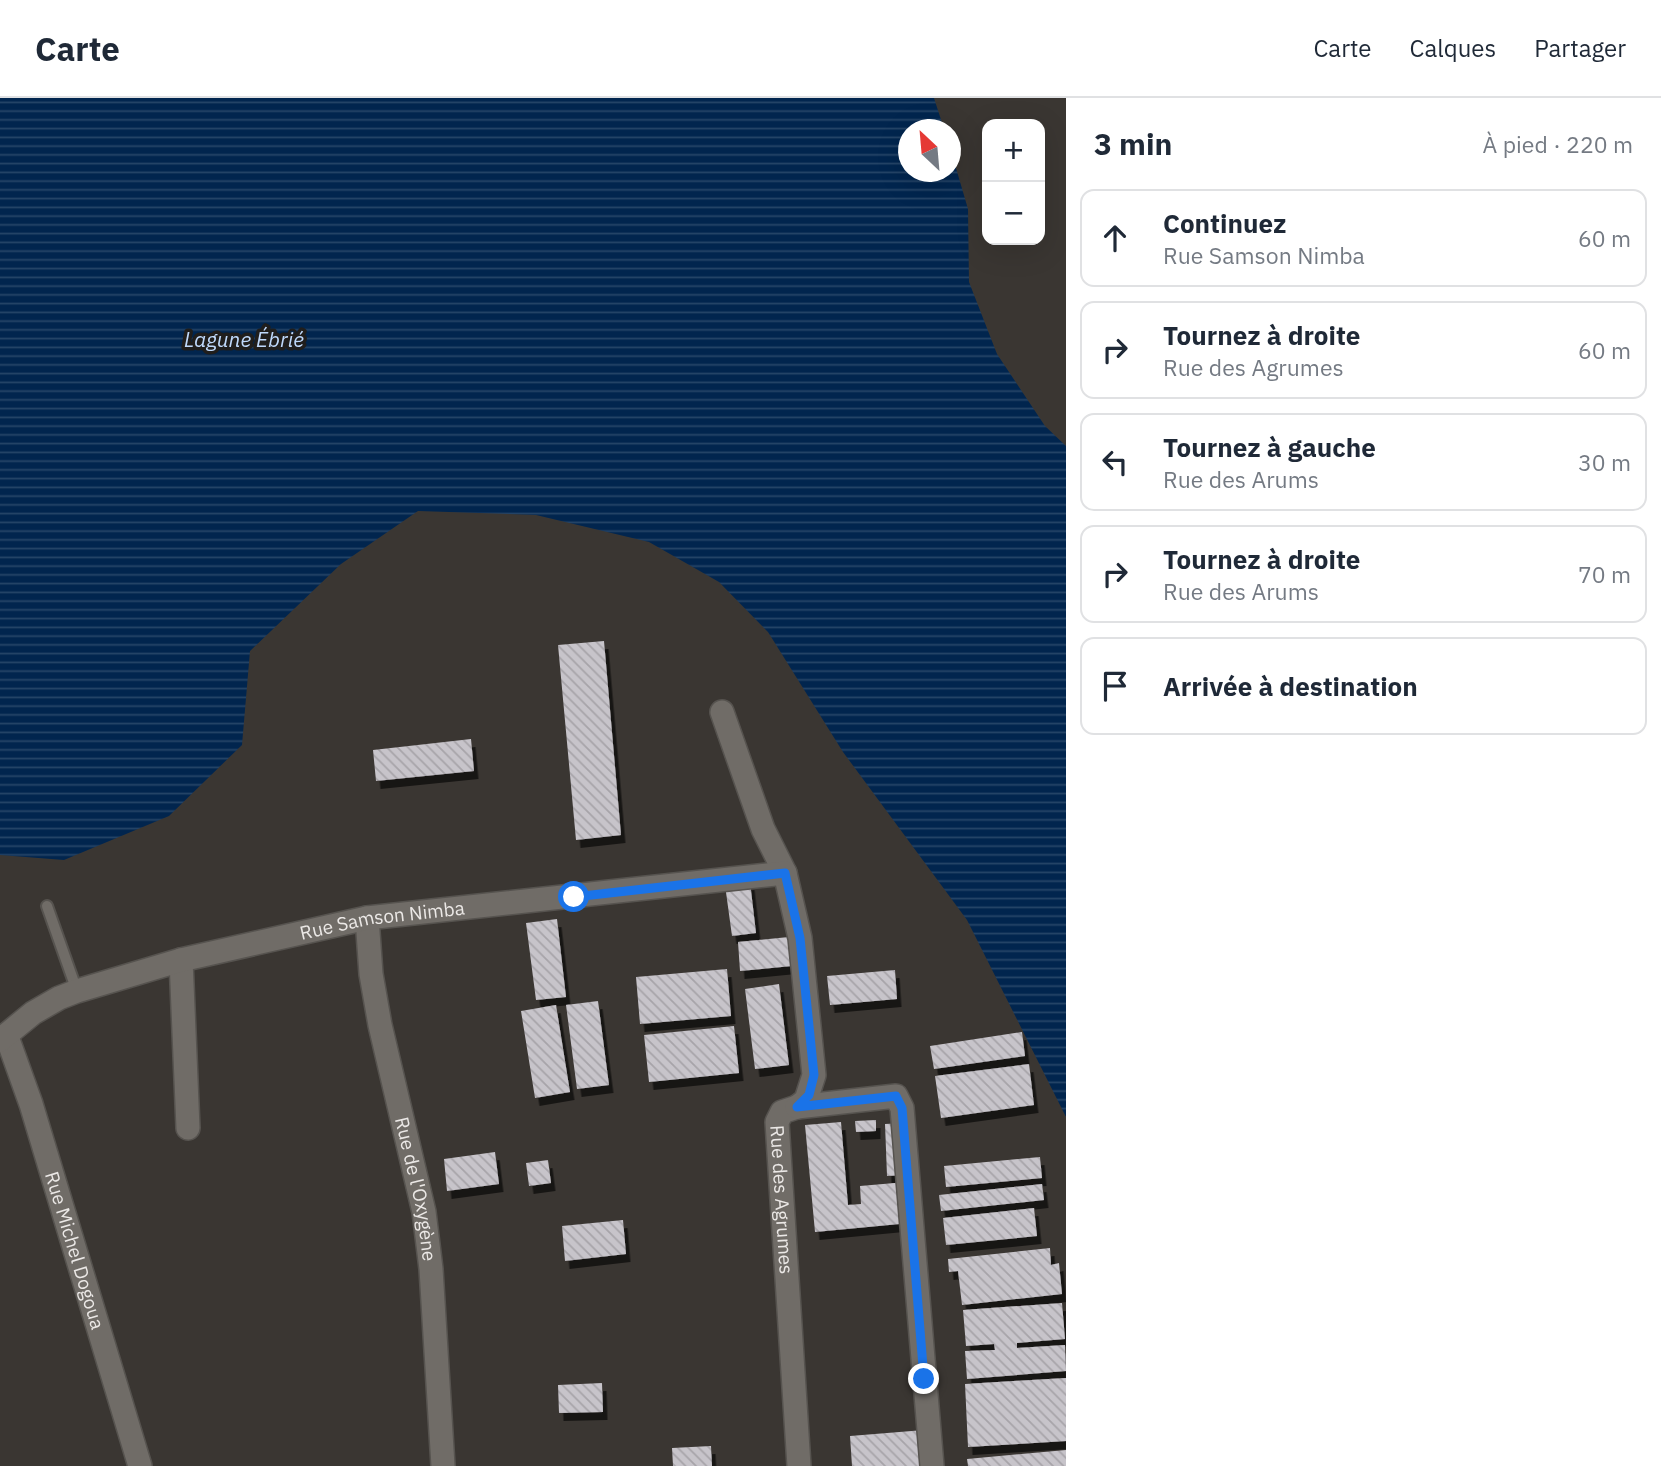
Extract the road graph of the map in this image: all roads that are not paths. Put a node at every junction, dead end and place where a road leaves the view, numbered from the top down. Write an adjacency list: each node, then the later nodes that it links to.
1 (722, 712): 2 (street, Rue des Agrumes)
2 (785, 873): 4 (street, Rue Samson Nimba); 8 (street, Rue des Agrumes)
3 (47, 906): 6 (lane)
4 (367, 918): 5 (street, Rue Samson Nimba); 11 (street, Rue de l'Oxygène)
5 (181, 960): 6 (street, Rue Samson Nimba); 9 (street)
6 (77, 991): 7 (street, Rue Samson Nimba)
7 (3, 1039): 10 (street, Rue Michel Dogoua)
8 (797, 1107): 12 (street, Rue des Agrumes); 13 (street)
9 (188, 1128)
10 (140, 1466)
11 (443, 1466)
12 (799, 1466)
13 (932, 1466)

